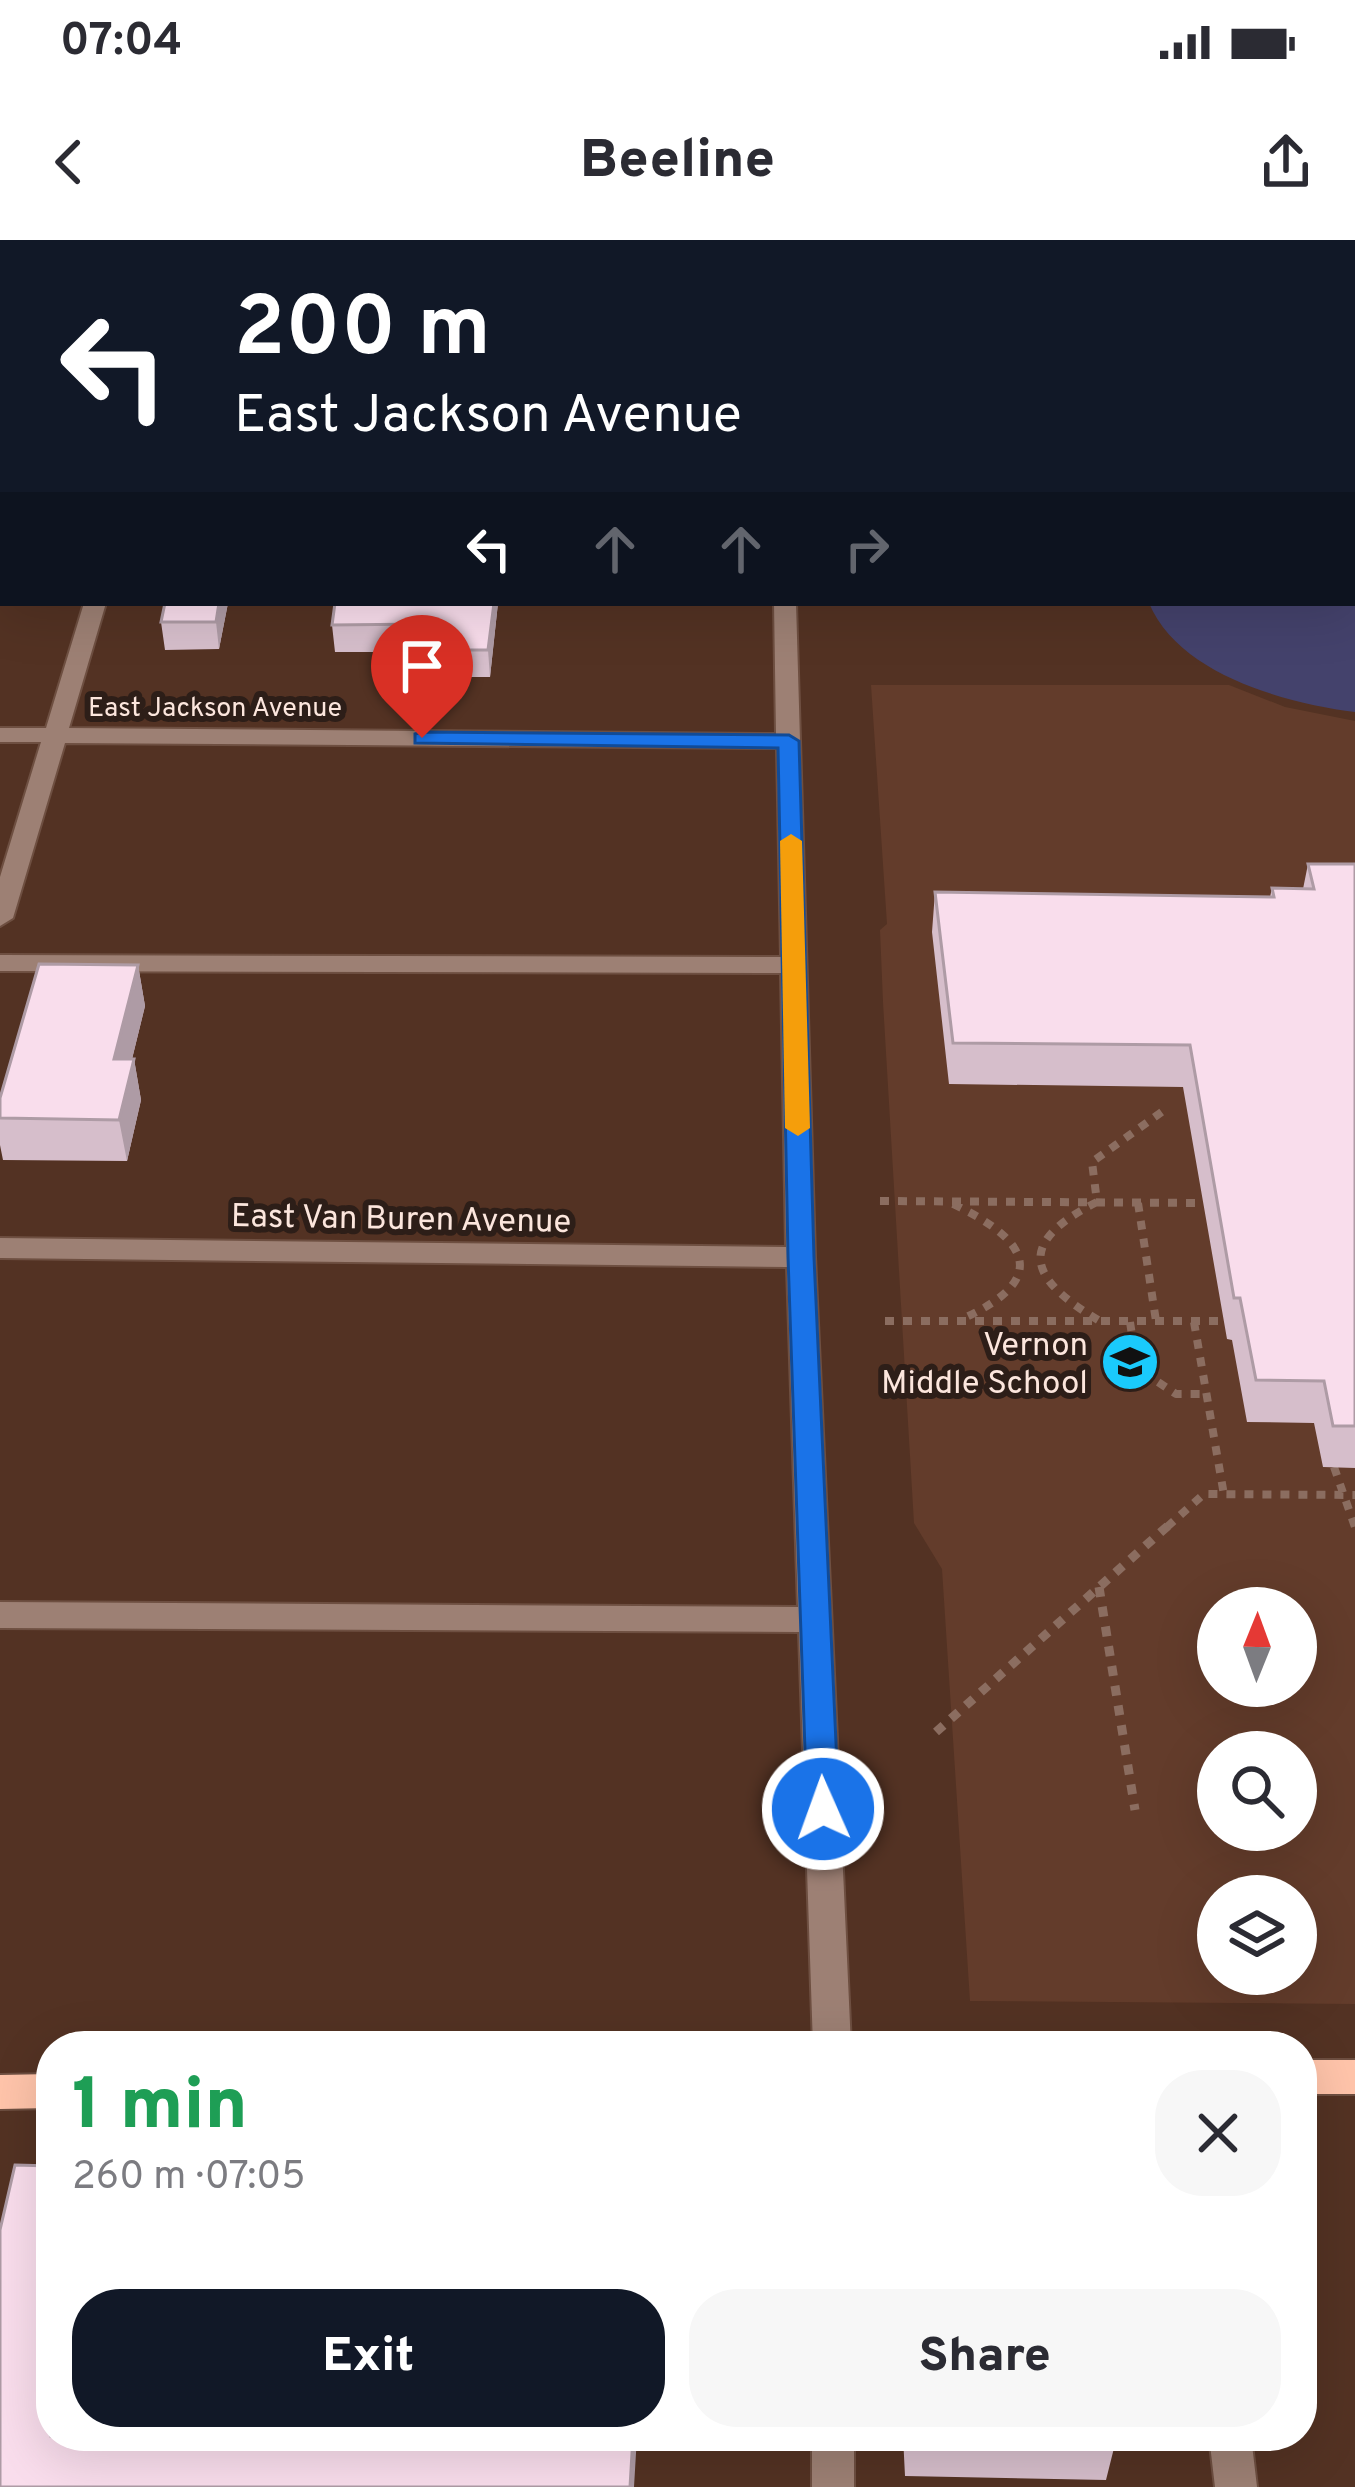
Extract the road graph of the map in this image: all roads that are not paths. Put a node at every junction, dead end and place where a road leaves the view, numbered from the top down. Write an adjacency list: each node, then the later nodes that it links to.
1 (94, 606): 4 (street)
2 (785, 606): 5 (street)
3 (0, 735): 4 (street, East Jackson Avenue)
4 (56, 735): 5 (street, East Jackson Avenue); 6 (street)
5 (789, 741): 8 (street)
6 (0, 918)
7 (0, 963): 8 (street)
8 (794, 965): 10 (street)
9 (0, 1248): 10 (street, East Van Buren Avenue)
10 (801, 1257): 12 (street)
11 (0, 1615): 12 (street)
12 (815, 1620): 13 (street)
13 (831, 2031)
14 (1317, 2077): 15 (main road)
15 (1355, 2077)
16 (36, 2091): 17 (main road)
17 (0, 2092)
18 (833, 2451): 20 (street)
19 (1232, 2451): 21 (street)
20 (833, 2487)
21 (1236, 2487)

